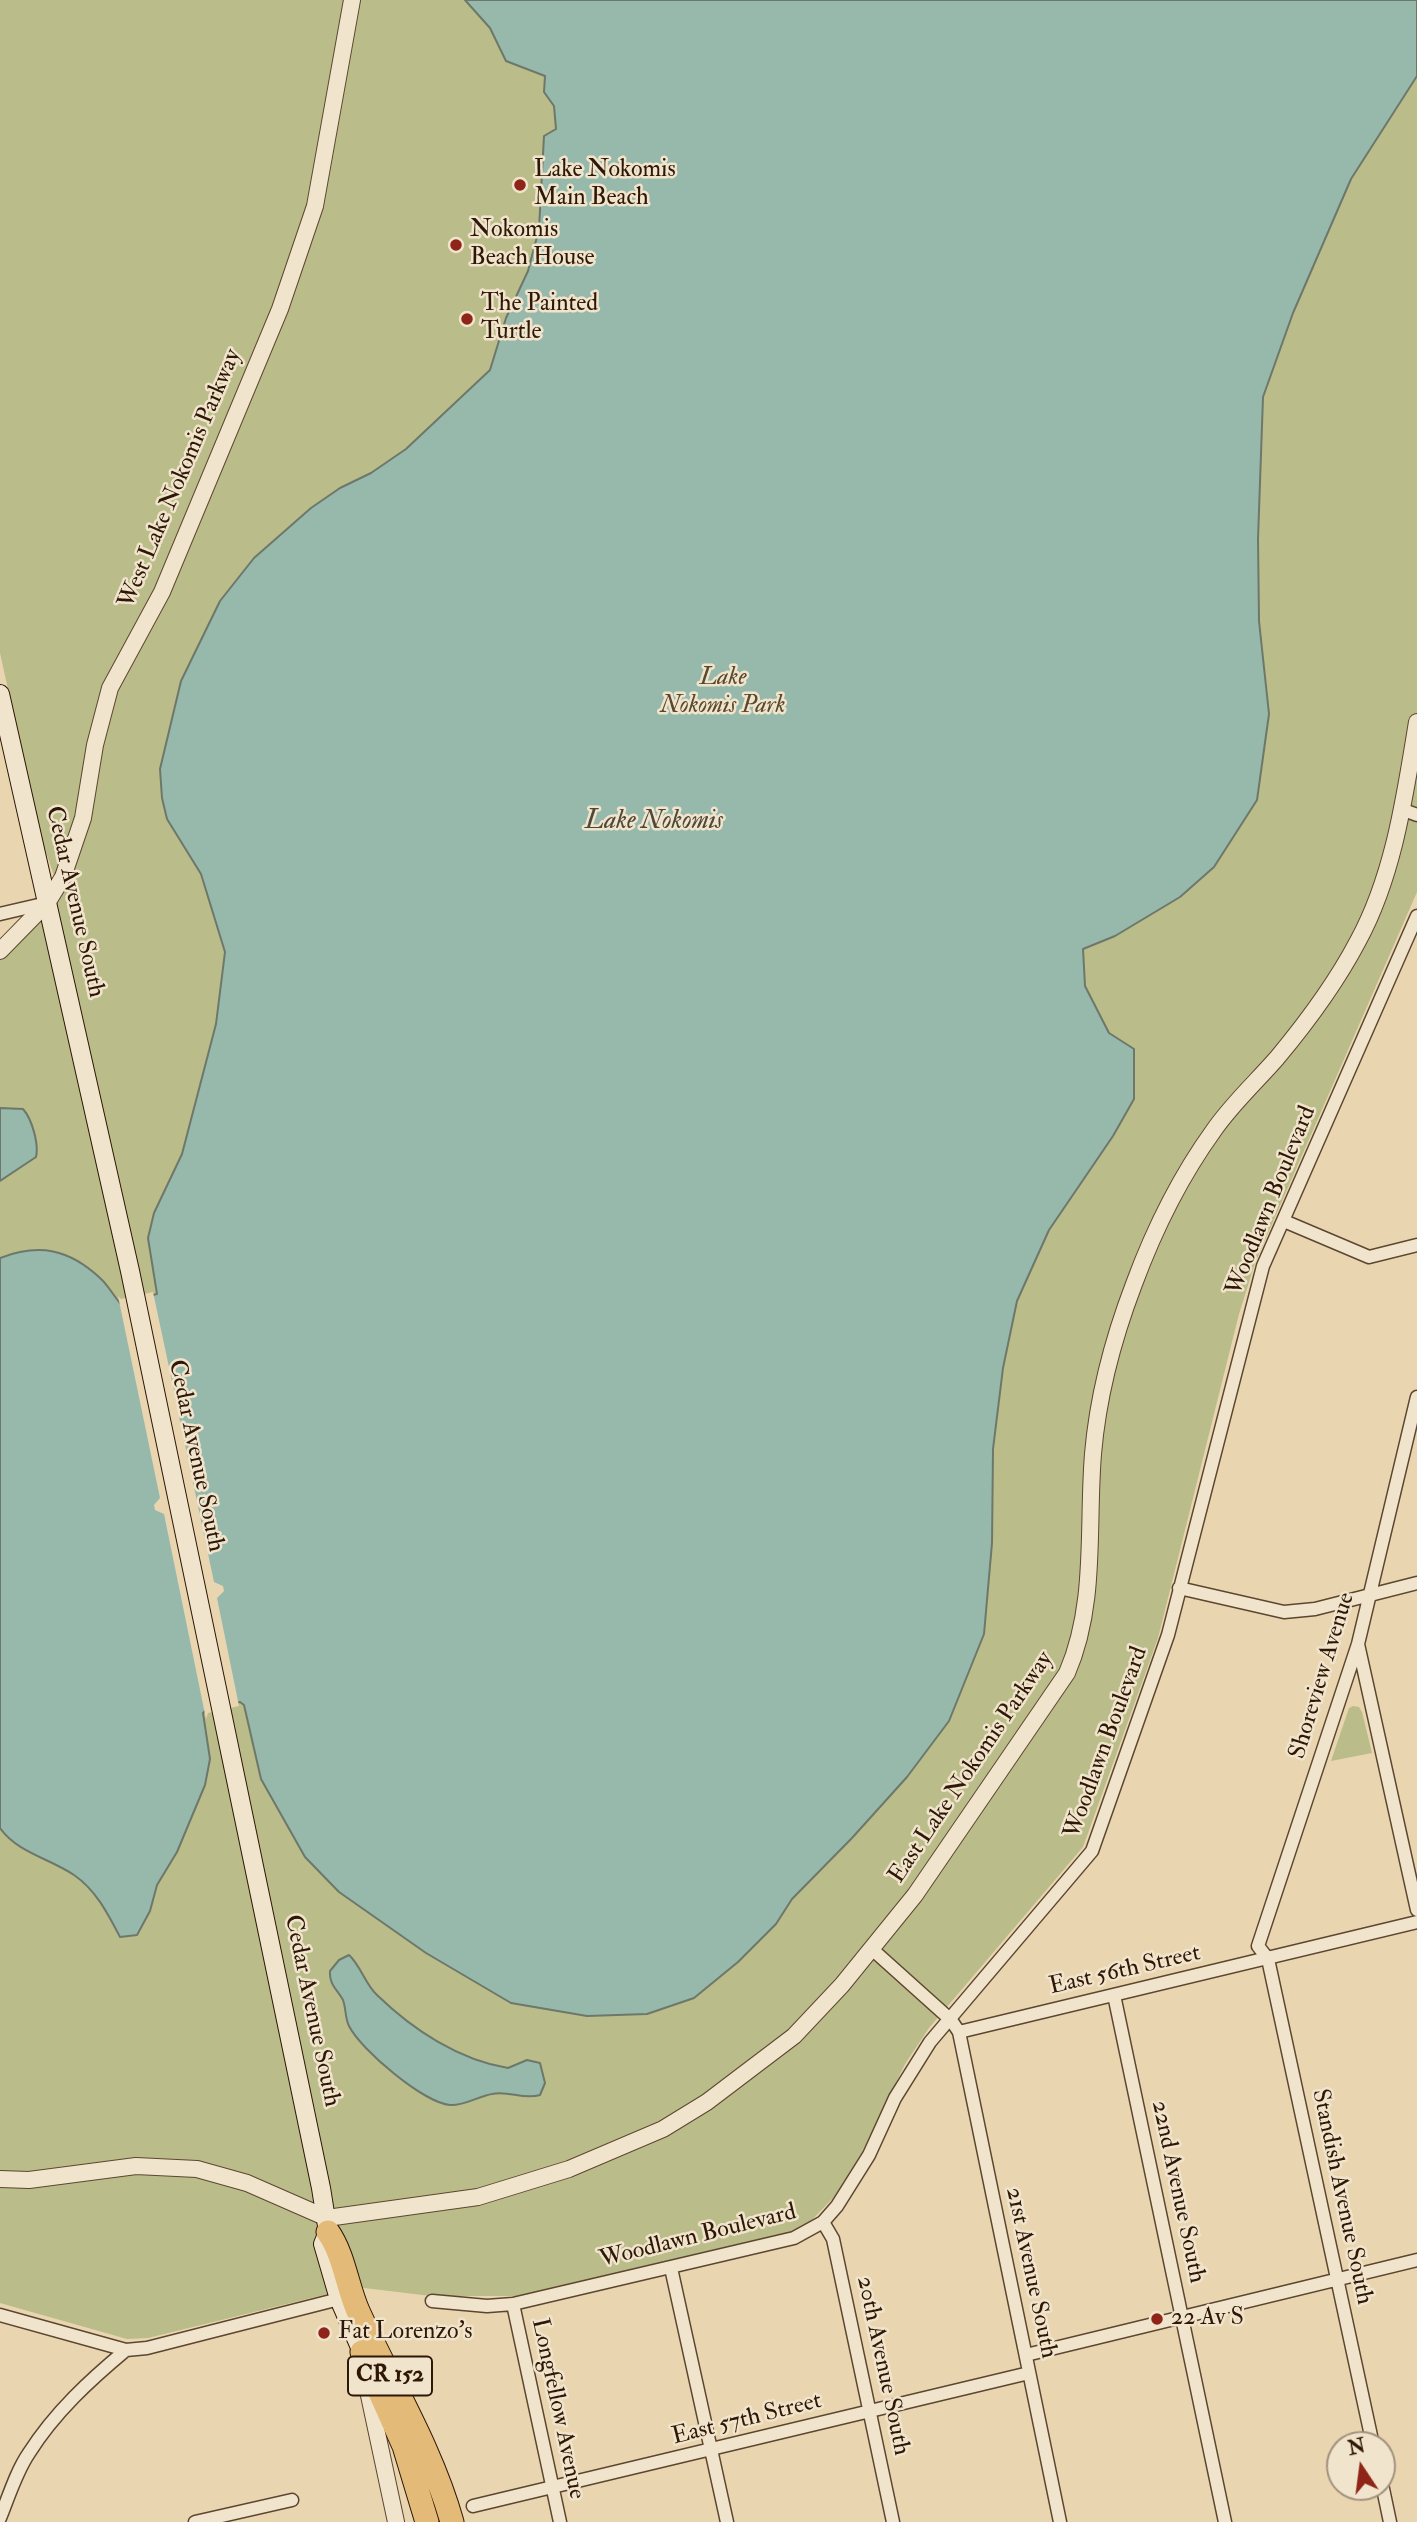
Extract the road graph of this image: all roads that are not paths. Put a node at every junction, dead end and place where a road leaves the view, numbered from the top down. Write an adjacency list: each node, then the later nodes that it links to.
1 (352, 0): 5 (street, West Lake Nokomis Parkway)
2 (0, 694): 5 (main road, Cedar Avenue South / CR 152)
3 (1417, 722): 4 (street, East Lake Nokomis Parkway)
4 (1409, 812): 18 (street, East Lake Nokomis Parkway)
5 (47, 903): 6 (street); 8 (street, West Lake Nokomis Parkway); 25 (main road, Cedar Avenue South / CR 152)
6 (0, 914)
7 (1417, 916): 9 (street, Woodlawn Boulevard)
8 (0, 951)
9 (1284, 1220): 10 (street); 13 (street, Woodlawn Boulevard)
10 (1417, 1245)
11 (1417, 1397): 14 (street, Shoreview Avenue)
12 (1417, 1583): 14 (street)
13 (1180, 1588): 14 (street); 21 (street, Woodlawn Boulevard)
14 (1370, 1595): 15 (street, Shoreview Avenue)
15 (1358, 1644): 16 (street); 19 (street, Shoreview Avenue)
16 (1417, 1910)
17 (1417, 1922): 19 (street, East 56th Street)
18 (873, 1950): 21 (street); 25 (street, East Lake Nokomis Parkway)
19 (1268, 1959): 20 (street, East 56th Street); 28 (street, Standish Avenue South)
20 (1114, 1995): 22 (street, East 56th Street); 33 (street, 22nd Avenue South)
21 (951, 2020): 22 (street); 24 (street, Woodlawn Boulevard)
22 (959, 2032): 36 (street, 21st Avenue South)
23 (0, 2179): 25 (street)
24 (823, 2222): 27 (street, Woodlawn Boulevard); 38 (street, 20th Avenue South)
25 (327, 2225): 29 (main road, Cedar Avenue South / CR 152); 50 (highway, Cedar Avenue South / CR 152)
26 (1417, 2260): 28 (street)
27 (671, 2268): 31 (street, Woodlawn Boulevard); 40 (street)
28 (1337, 2280): 33 (street); 39 (street, Standish Avenue South)
29 (339, 2299): 34 (street); 35 (main road, Cedar Avenue South / CR 152)
30 (432, 2301): 31 (street, Woodlawn Boulevard)
31 (513, 2304): 41 (street, Longfellow Avenue)
32 (0, 2315): 34 (street)
33 (1182, 2318): 36 (street); 55 (street, 22nd Avenue South)
34 (127, 2350): 46 (street)
35 (362, 2352): 48 (street); 49 (highway, Cedar Avenue South / CR 152)
36 (1026, 2356): 37 (street, 21st Avenue South)
37 (1030, 2373): 38 (street, East 57th Street); 54 (street, 21st Avenue South)
38 (870, 2412): 40 (street, East 57th Street); 53 (street, 20th Avenue South)
39 (1370, 2431)
40 (712, 2450): 41 (street, East 57th Street); 52 (street)
41 (553, 2488): 44 (street, East 57th Street); 51 (street, Longfellow Avenue)
42 (292, 2500): 45 (street)
43 (1386, 2501): 56 (street)
44 (473, 2506)
45 (259, 2516): 47 (street)
46 (0, 2518)
47 (195, 2522)
48 (396, 2522)
49 (427, 2522)
50 (452, 2522)
51 (560, 2522)
52 (727, 2522)
53 (893, 2522)
54 (1060, 2522)
55 (1225, 2522)
56 (1390, 2522)

